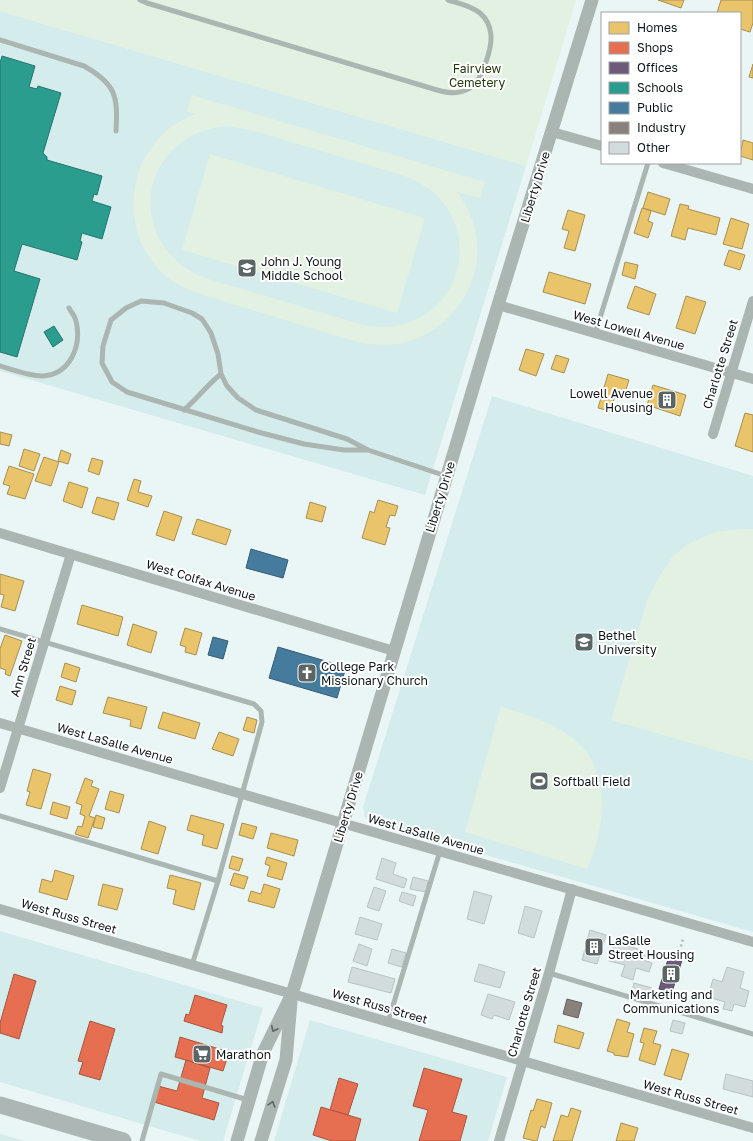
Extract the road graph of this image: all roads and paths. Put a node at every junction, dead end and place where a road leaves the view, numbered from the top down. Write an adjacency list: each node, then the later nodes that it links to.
1 (140, 0): 2 (lane)
2 (448, 0)
3 (592, 0): 6 (street, Liberty Drive)
4 (0, 40): 5 (lane)
5 (116, 131)
6 (552, 132): 7 (street); 12 (street, Liberty Drive)
7 (601, 146)
8 (648, 164): 14 (lane)
9 (666, 164): 10 (street)
10 (753, 189)
11 (753, 301): 16 (street, Charlotte Street)
12 (498, 305): 14 (street, West Lowell Avenue); 22 (street, Liberty Drive)
13 (68, 308): 15 (lane)
14 (595, 334): 16 (street, West Lowell Avenue)
15 (0, 366)
16 (731, 373): 18 (street, West Lowell Avenue); 20 (street, Charlotte Street)
17 (221, 374): 19 (lane); 19 (lane); 21 (lane)
18 (753, 379)
19 (184, 410): 21 (lane)
20 (713, 434)
21 (368, 450): 22 (lane)
22 (446, 476): 27 (street, Liberty Drive)
23 (0, 534): 24 (street, West Colfax Avenue)
24 (71, 554): 26 (street, Ann Street); 27 (street, West Colfax Avenue)
25 (0, 629): 26 (lane)
26 (45, 642): 29 (street, Ann Street); 31 (lane)
27 (394, 651): 33 (street, Liberty Drive)
28 (0, 723): 29 (street, West LaSalle Avenue)
29 (18, 728): 30 (street, Ann Street); 31 (street, West LaSalle Avenue)
30 (0, 788)
31 (242, 794): 33 (street, West LaSalle Avenue); 35 (lane)
32 (0, 816): 35 (lane)
33 (343, 823): 34 (street, West LaSalle Avenue); 43 (street, Liberty Drive)
34 (440, 851): 36 (street, West LaSalle Avenue); 44 (lane)
35 (218, 881): 41 (lane)
36 (572, 889): 39 (street, West LaSalle Avenue); 42 (street, Charlotte Street)
37 (0, 909): 41 (street, West Russ Street)
38 (683, 939): 40 (path)
39 (753, 942)
40 (678, 956)
41 (192, 965): 43 (street, West Russ Street)
42 (549, 973): 45 (lane); 46 (street, Charlotte Street)
43 (292, 994): 44 (street, West Russ Street); 47 (street, Liberty Drive, one-way to 47); 53 (street, Liberty Drive, one-way to 43)
44 (388, 1022): 46 (street, West Russ Street)
45 (753, 1034)
46 (523, 1061): 49 (street, West Russ Street); 54 (street, Charlotte Street)
47 (249, 1100): 51 (lane); 52 (street, Liberty Drive)
48 (0, 1105): 50 (main road)
49 (753, 1128)
50 (123, 1141)
51 (142, 1141)
52 (237, 1141)
53 (261, 1141)
54 (499, 1141)

